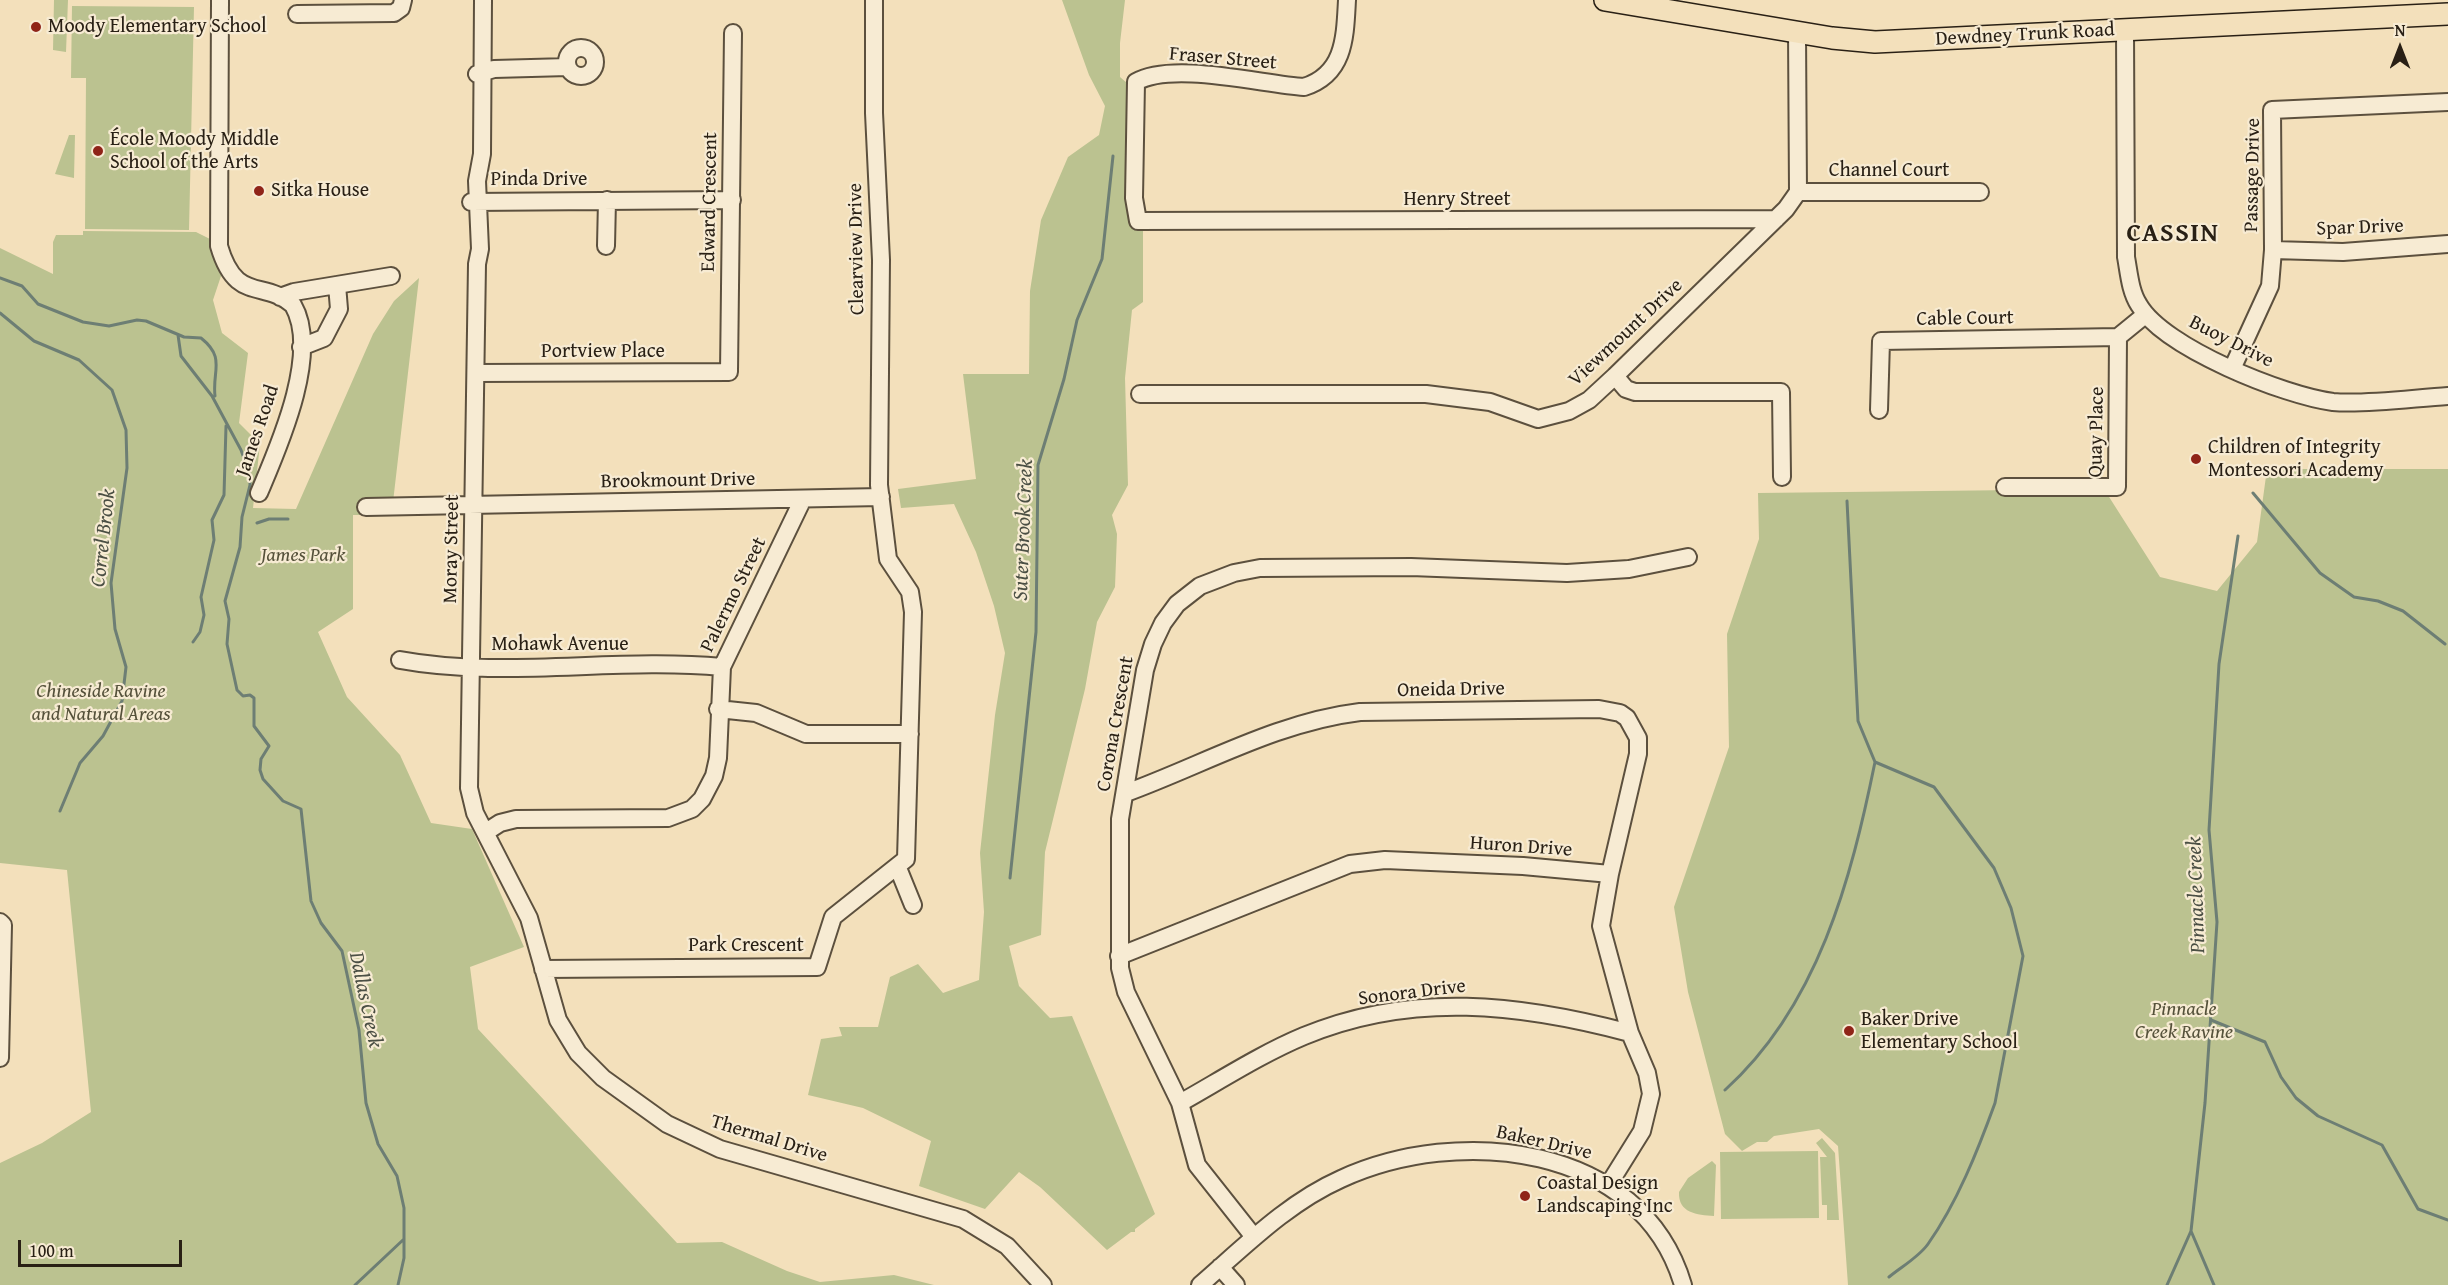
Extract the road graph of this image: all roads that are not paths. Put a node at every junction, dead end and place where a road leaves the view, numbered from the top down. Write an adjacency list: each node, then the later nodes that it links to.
1 (220, 0): 28 (street)
2 (403, 0): 8 (street)
3 (472, 0): 14 (street, Moray Street)
4 (483, 0): 14 (street, Moray Street)
5 (874, 0): 42 (street, Clearview Drive)
6 (1347, 0): 22 (street, Fraser Street)
7 (1605, 0): 11 (main road, Dewdney Trunk Road)
8 (297, 14)
9 (2448, 14): 10 (main road, Dewdney Trunk Road)
10 (2125, 30): 11 (main road, Dewdney Trunk Road); 29 (street, Buoy Drive)
11 (1797, 31): 16 (street)
12 (733, 33): 19 (street, Edward Crescent)
13 (568, 67): 14 (street)
14 (480, 73): 20 (street, Moray Street)
15 (2448, 102): 25 (street, Passage Drive)
16 (1798, 192): 17 (street, Channel Court); 21 (street, Viewmount Drive)
17 (1980, 192)
18 (608, 200): 19 (street, Pinda Drive); 20 (street, Pinda Drive); 24 (street, Pinda Drive)
19 (732, 200): 33 (street, Edward Crescent)
20 (474, 201): 34 (street, Moray Street)
21 (1776, 219): 22 (street, Henry Street); 35 (street, Viewmount Drive)
22 (1138, 221)
23 (2448, 244): 25 (street, Spar Drive)
24 (606, 246)
25 (2273, 250): 32 (street, Passage Drive)
26 (391, 276): 27 (street)
27 (337, 285): 28 (street); 31 (street)
28 (280, 297): 31 (street, James Road)
29 (2145, 315): 30 (street); 32 (street, Buoy Drive)
30 (2118, 337): 38 (street, Cable Court); 40 (street, Quay Place)
31 (301, 346): 41 (street, James Road)
32 (2232, 369): 37 (street, Buoy Drive)
33 (729, 372): 34 (street, Portview Place)
34 (476, 373): 44 (street, Moray Street)
35 (1615, 376): 36 (street, Viewmount Drive); 39 (street)
36 (1140, 394)
37 (2448, 396)
38 (1879, 410)
39 (1782, 477)
40 (2005, 488)
41 (259, 494)
42 (881, 497): 43 (street, Brookmount Drive); 51 (street)
43 (802, 501): 44 (street, Brookmount Drive); 49 (street, Palermo Street)
44 (475, 504): 45 (street, Brookmount Drive); 48 (street, Moray Street)
45 (366, 507)
46 (1688, 556): 52 (street, Corona Crescent)
47 (400, 660): 48 (street, Mohawk Avenue)
48 (470, 666): 49 (street, Mohawk Avenue); 53 (street, Moray Street)
49 (722, 667): 50 (street, Palermo Street)
50 (718, 710): 51 (street); 53 (street, Palermo Street)
51 (910, 734): 54 (street)
52 (1126, 793): 55 (street, Oneida Drive); 58 (street, Corona Crescent)
53 (486, 832): 59 (street, Thermal Drive)
54 (898, 868): 56 (street); 59 (street, Park Crescent)
55 (1610, 874): 58 (street, Huron Drive); 60 (street)
56 (913, 905)
57 (0, 922): 61 (street)
58 (1119, 956): 62 (street, Corona Crescent)
59 (543, 969): 66 (street, Thermal Drive)
60 (1630, 1033): 62 (street, Sonora Drive); 63 (street)
61 (0, 1058)
62 (1180, 1103): 64 (street, Corona Crescent)
63 (1609, 1184): 64 (street, Baker Drive); 69 (street, Baker Drive)
64 (1254, 1237): 65 (street, Baker Drive)
65 (1220, 1267): 67 (street, Baker Drive); 68 (street)
66 (1043, 1285)
67 (1200, 1285)
68 (1236, 1285)
69 (1683, 1285)

